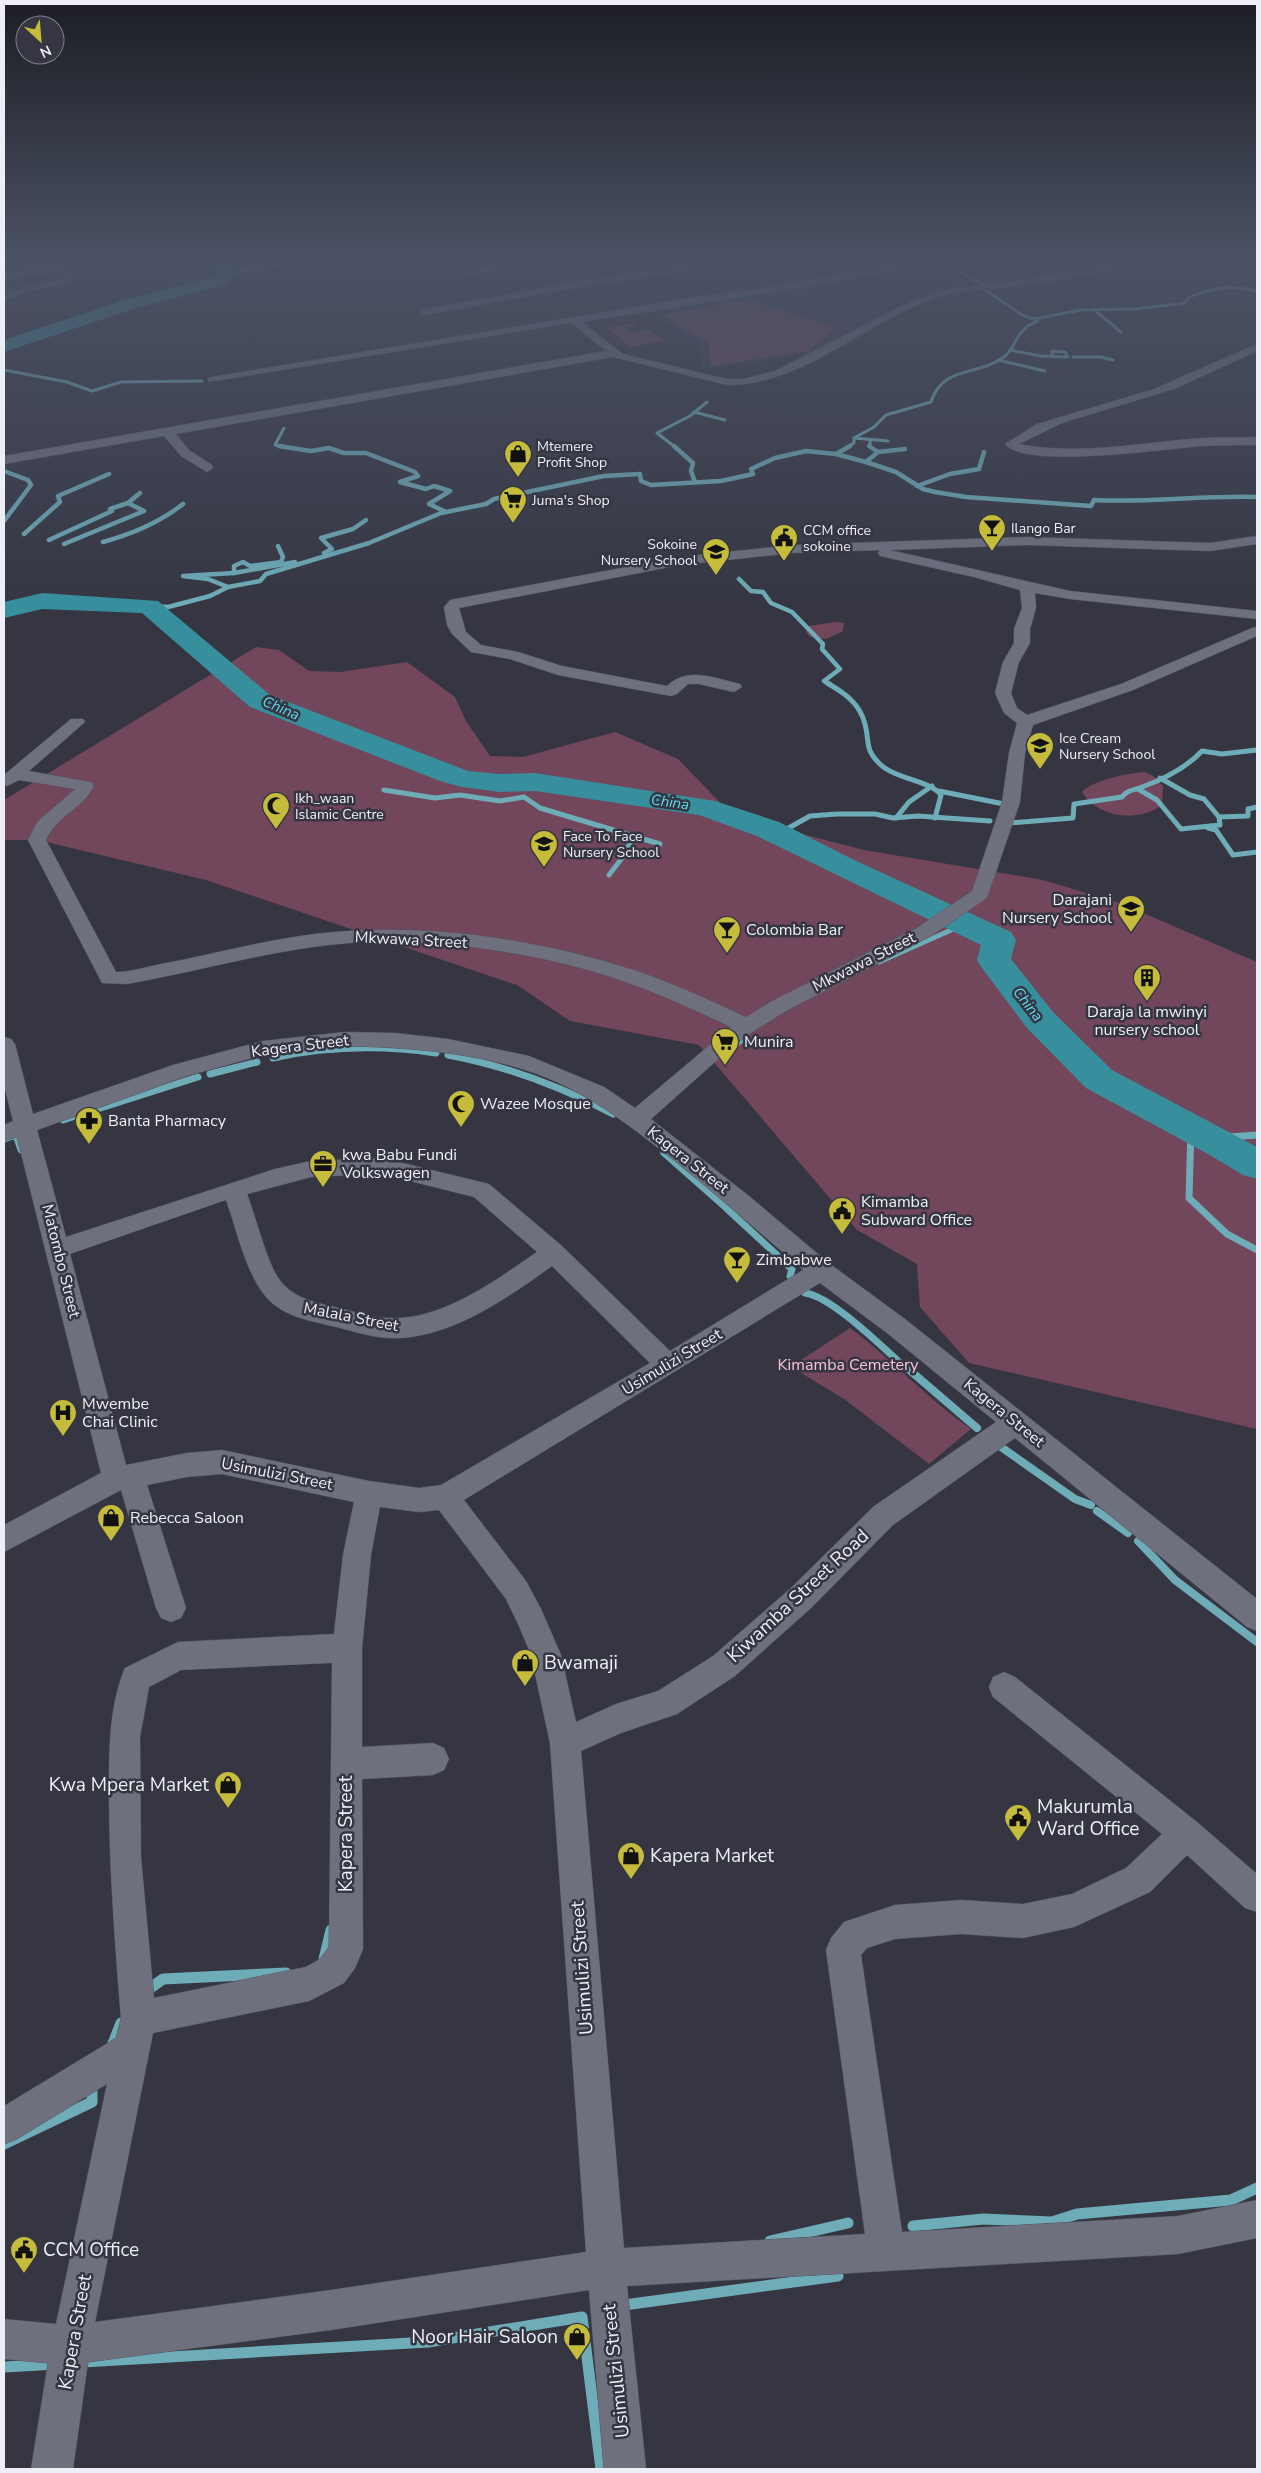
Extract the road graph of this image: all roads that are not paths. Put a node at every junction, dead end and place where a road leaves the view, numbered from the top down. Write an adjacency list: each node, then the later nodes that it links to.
1 (240, 375): 6 (street)
2 (492, 375): 7 (street)
3 (698, 375): 4 (street)
4 (773, 375)
5 (1194, 375): 8 (street)
6 (212, 380)
7 (168, 432): 9 (street); 10 (street)
8 (1257, 441)
9 (4, 460)
10 (207, 468)
11 (1257, 540): 12 (street)
12 (875, 545): 13 (street); 16 (street)
13 (1027, 587): 14 (street); 18 (street)
14 (1257, 615)
15 (1257, 631): 18 (street)
16 (734, 687)
17 (77, 722): 19 (street)
18 (1026, 722): 20 (street, Mkwawa Street)
19 (9, 779): 20 (street, Mkwawa Street)
20 (747, 1026): 22 (street, Mkwawa Street)
21 (4, 1044): 23 (street, Matombo Street)
22 (636, 1120): 23 (street, Kagera Street); 27 (street, Kagera Street)
23 (14, 1129): 25 (street, Matombo Street)
24 (234, 1189): 25 (street); 26 (street); 26 (street, Malala Street)
25 (58, 1249): 30 (street, Matombo Street)
26 (554, 1253): 28 (street)
27 (821, 1271): 28 (street, Usimulizi Street); 29 (street, Kagera Street)
28 (668, 1365): 32 (street, Usimulizi Street)
29 (1016, 1423): 35 (street, Kagera Street); 38 (street, Kiwamba Street Road)
30 (123, 1477): 31 (street, Usimulizi Street); 33 (street, Usimulizi Street); 34 (street, Matombo Street)
31 (369, 1493): 32 (street, Usimulizi Street); 36 (street, Kapera Street)
32 (445, 1497): 38 (street, Usimulizi Street)
33 (4, 1539)
34 (171, 1608)
35 (1257, 1617)
36 (347, 1648): 40 (street, Kapera Street); 43 (street)
37 (1004, 1687): 41 (street)
38 (565, 1744): 47 (street, Usimulizi Street)
39 (433, 1759): 40 (street)
40 (346, 1764): 43 (street, Kapera Street)
41 (1186, 1833): 42 (street); 46 (street)
42 (1257, 1896)
43 (135, 2034): 44 (street); 49 (street, Kapera Street)
44 (4, 2126)
45 (1257, 2220): 46 (street)
46 (886, 2250): 47 (street)
47 (606, 2268): 49 (street); 51 (street, Usimulizi Street)
48 (4, 2339): 49 (street)
49 (71, 2345): 50 (street, Kapera Street)
50 (52, 2469)
51 (625, 2469)

